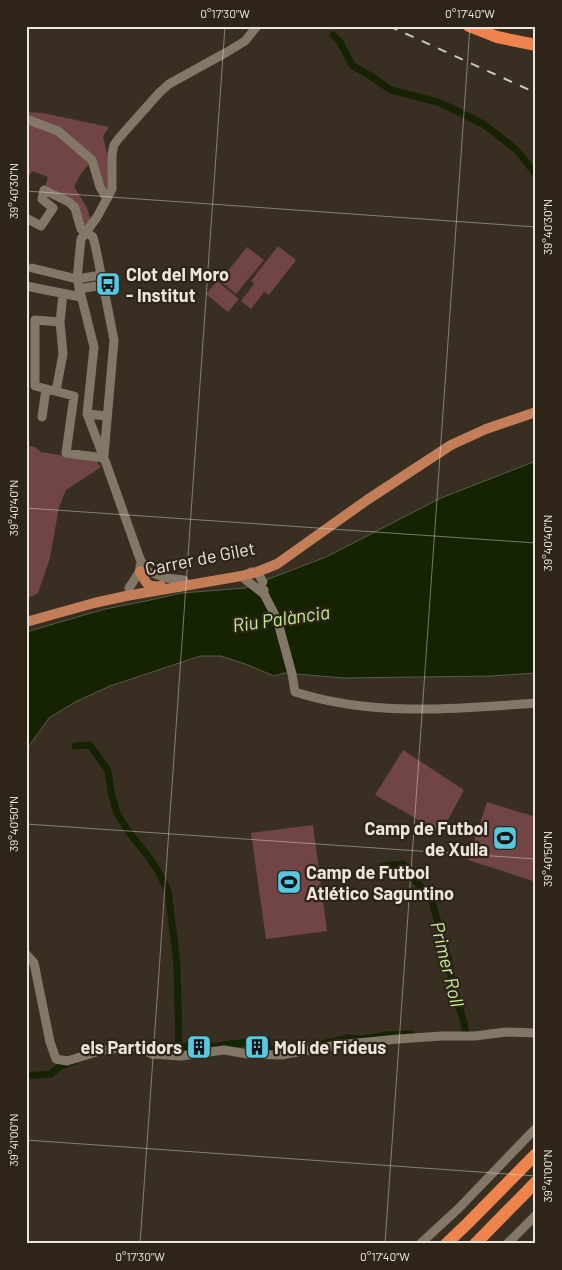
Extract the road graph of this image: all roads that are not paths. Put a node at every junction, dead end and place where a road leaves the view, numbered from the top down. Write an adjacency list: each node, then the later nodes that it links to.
1 (257, 26): 7 (street)
2 (470, 26): 5 (highway)
3 (490, 26): 4 (highway)
4 (536, 37)
5 (536, 45)
6 (26, 119): 7 (street)
7 (107, 199): 9 (street)
8 (26, 218): 9 (street)
9 (87, 232): 11 (street); 12 (street)
10 (32, 268): 11 (street)
11 (77, 279): 12 (street); 14 (street)
12 (102, 280): 14 (street); 21 (street)
13 (26, 286): 15 (street)
14 (80, 293): 15 (street); 20 (street)
15 (63, 294): 16 (street)
16 (60, 322): 17 (street); 18 (street)
17 (46, 389): 18 (street); 22 (street)
18 (56, 391): 23 (street)
19 (536, 412): 24 (main road)
20 (88, 414): 21 (street); 23 (street)
21 (107, 416): 23 (street)
22 (42, 417)
23 (104, 458): 27 (street)
24 (302, 545): 25 (main road, Carrer de Gilet); 26 (main road, Carrer de Gilet)
25 (276, 558): 28 (street); 30 (main road, Carrer de Gilet)
26 (267, 569): 28 (main road, Carrer de Gilet); 33 (street)
27 (143, 571): 31 (street); 34 (main road); 35 (street)
28 (257, 572): 29 (main road, Carrer de Gilet); 30 (street); 33 (street)
29 (242, 576): 32 (main road, Carrer de Gilet); 33 (street)
30 (203, 577): 31 (main road, Carrer de Gilet)
31 (184, 580): 34 (main road, Carrer de Gilet)
32 (194, 584): 34 (main road); 35 (main road, Carrer de Gilet)
33 (259, 584): 37 (street)
34 (149, 585): 35 (main road)
35 (128, 592): 36 (main road, Carrer de Gilet)
36 (26, 621)
37 (536, 703)
38 (26, 954): 39 (street)
39 (536, 1033)
40 (536, 1128): 45 (street)
41 (536, 1154): 46 (highway)
42 (536, 1182): 47 (highway)
43 (536, 1215): 44 (street)
44 (512, 1242)
45 (420, 1244)
46 (446, 1244)
47 (475, 1244)

